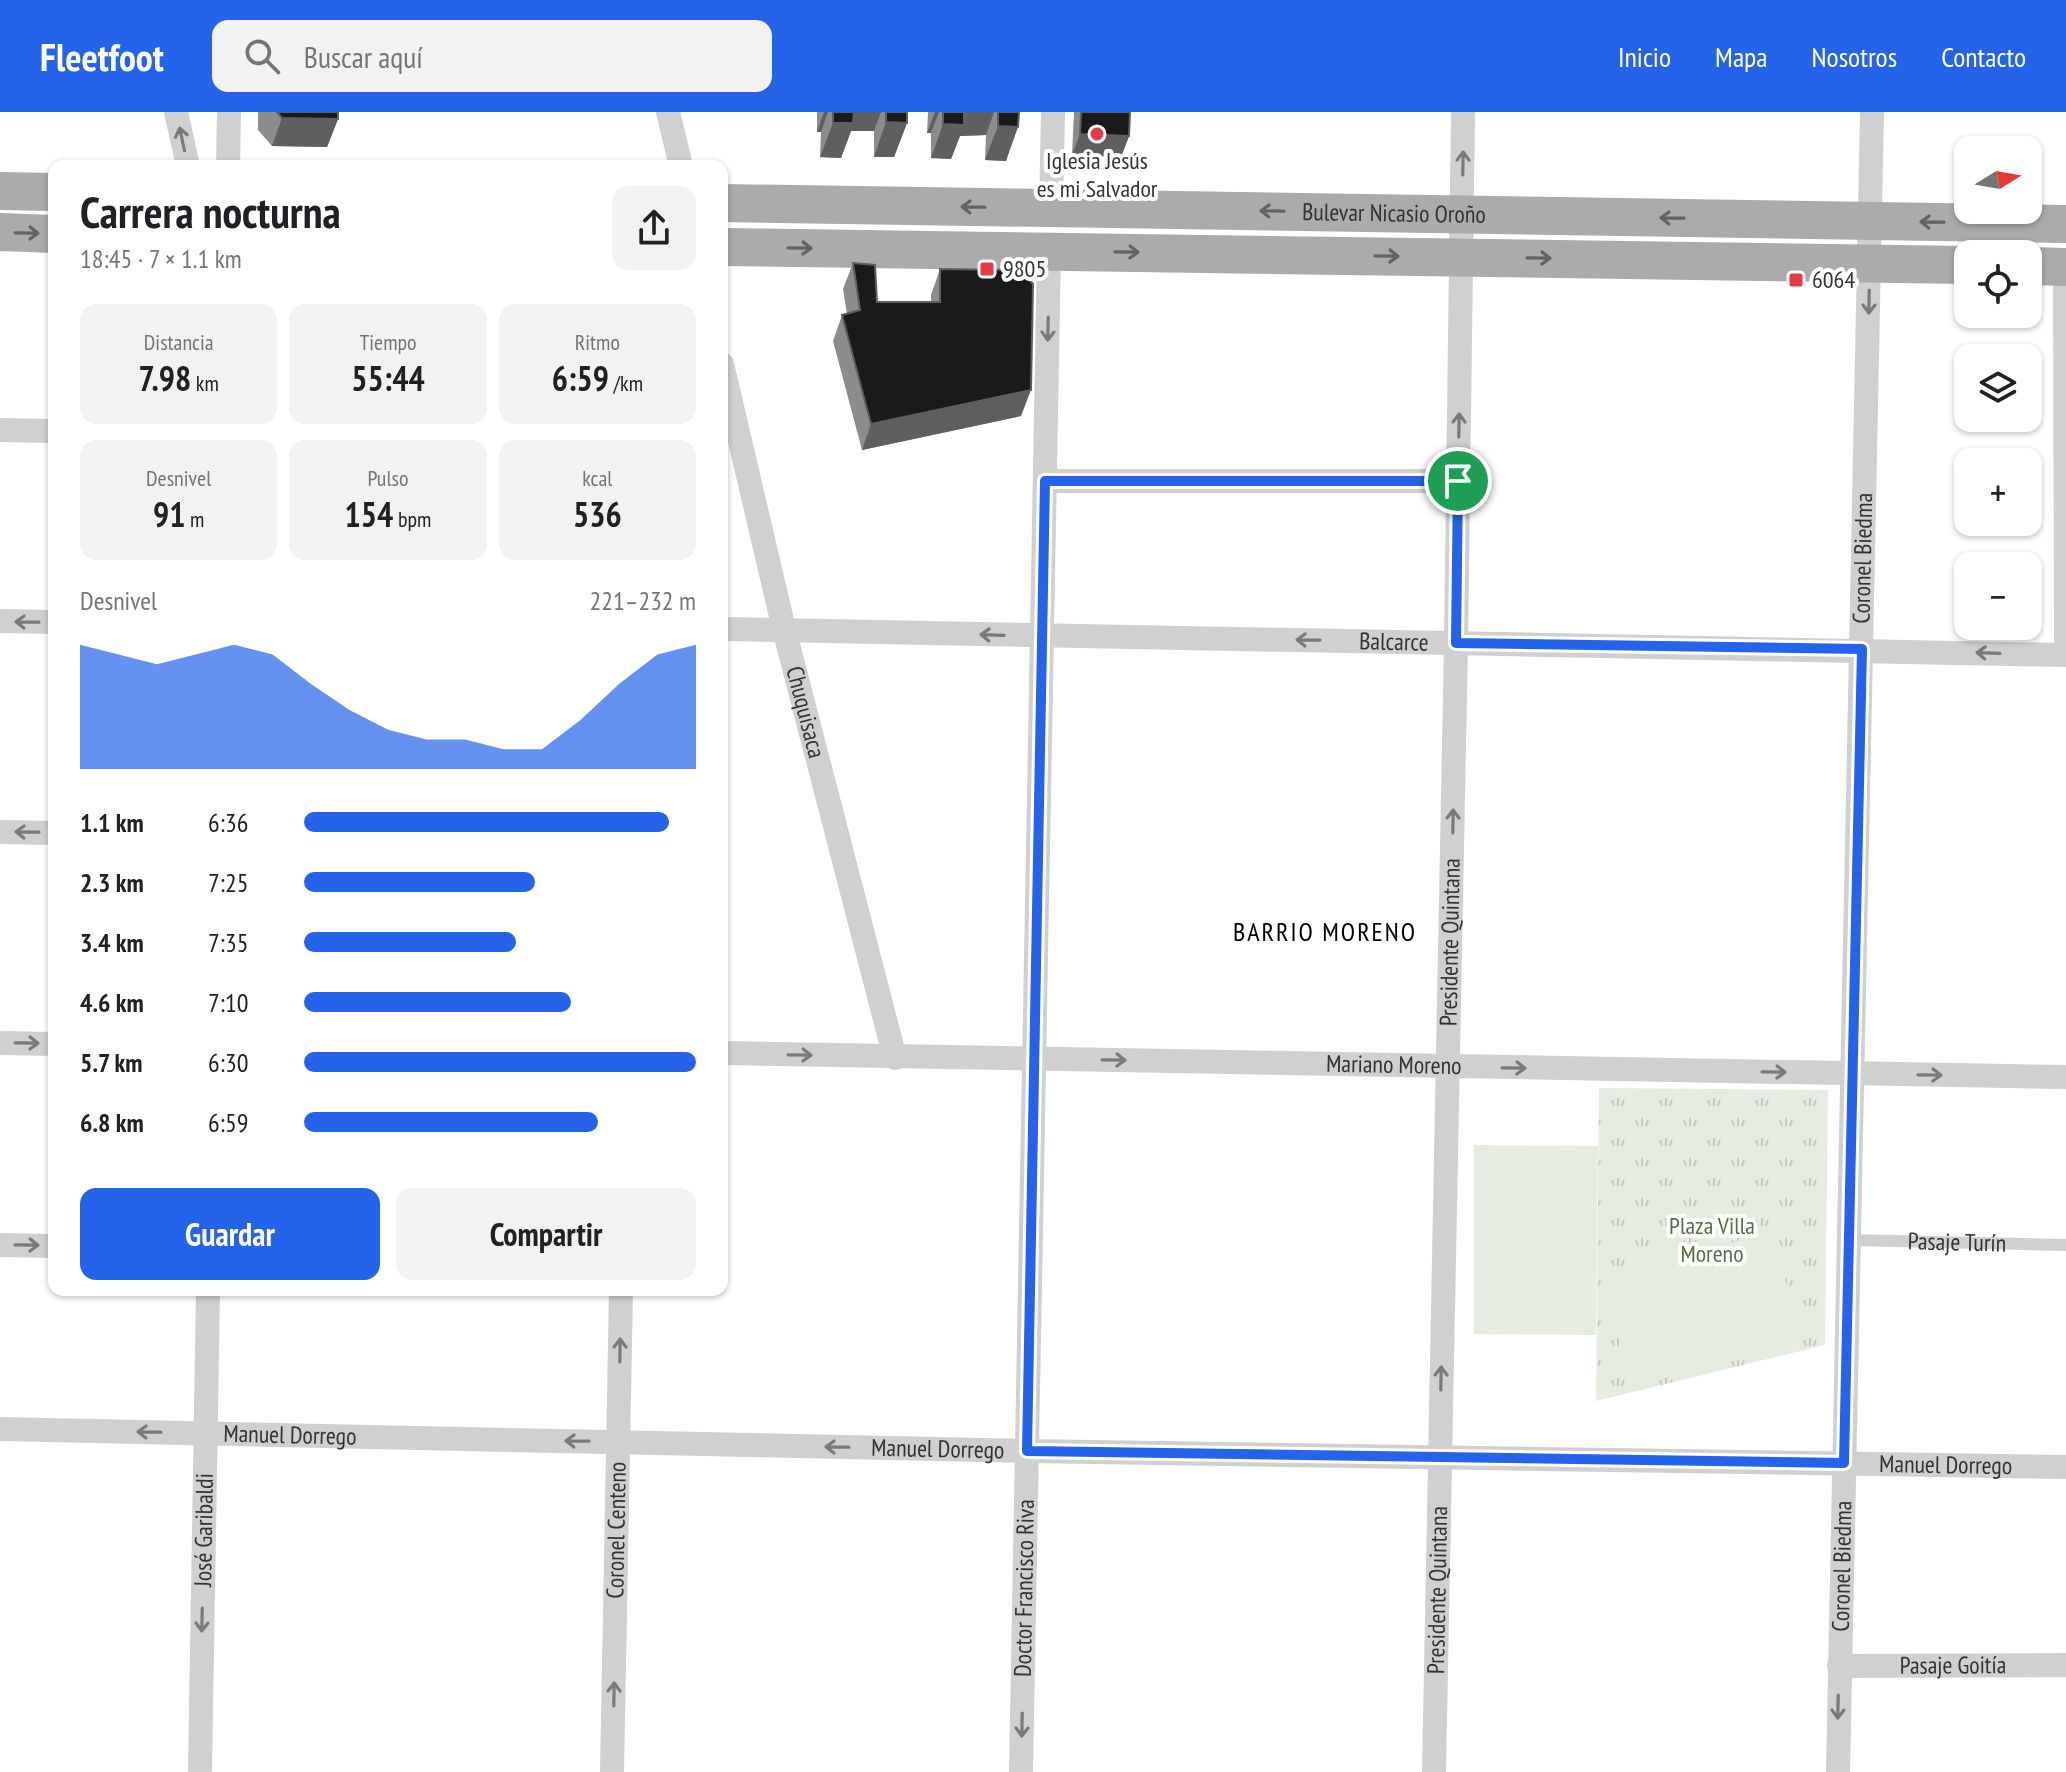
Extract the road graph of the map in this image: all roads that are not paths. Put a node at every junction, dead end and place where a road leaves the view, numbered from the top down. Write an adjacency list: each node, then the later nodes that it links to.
1 (176, 112): 7 (street, one-way to 1)
2 (229, 112): 8 (street)
3 (668, 112): 9 (street)
4 (1053, 112): 13 (street)
5 (1463, 112): 14 (street, Presidente Quintana, one-way to 5)
6 (1872, 112): 16 (street, Coronel Biedma)
7 (187, 160)
8 (228, 160)
9 (680, 160)
10 (0, 191): 11 (main road)
11 (48, 192)
12 (728, 203): 13 (main road, Bulevar Nicasio Oroño, one-way to 12)
13 (1051, 208): 14 (main road, Bulevar Nicasio Oroño, one-way to 13)
14 (1462, 215): 16 (main road, Bulevar Nicasio Oroño, one-way to 14); 22 (street, Presidente Quintana)
15 (2066, 215): 17 (street)
16 (1870, 221): 17 (main road, Bulevar Nicasio Oroño, one-way to 16); 23 (street, Coronel Biedma)
17 (2066, 224)
18 (0, 232): 19 (main road, one-way to 19)
19 (48, 234)
20 (728, 247): 21 (main road, Bulevar Nicasio Oroño, one-way to 21)
21 (1049, 251): 22 (main road, Bulevar Nicasio Oroño, one-way to 22); 30 (street, Doctor Francisco Riva, one-way to 30)
22 (1461, 257): 23 (main road, Bulevar Nicasio Oroño, one-way to 23); 31 (street, Presidente Quintana, one-way to 22)
23 (1869, 264): 24 (main road, Bulevar Nicasio Oroño); 39 (street, Coronel Biedma, one-way to 39)
24 (1954, 265)
25 (2042, 266): 26 (main road)
26 (2066, 267): 37 (street)
27 (0, 430): 28 (street)
28 (48, 431)
29 (730, 432): 35 (street, Chuquisaca)
30 (1045, 481): 31 (street); 36 (street, Doctor Francisco Riva)
31 (1458, 481): 38 (street, Presidente Quintana)
32 (0, 621): 33 (street, one-way to 32)
33 (48, 622)
34 (728, 629): 35 (street, Balcarce)
35 (784, 629): 36 (street, Balcarce, one-way to 35); 46 (street, Chuquisaca)
36 (1043, 636): 38 (street, Balcarce, one-way to 36); 47 (street, Doctor Francisco Riva)
37 (2066, 641)
38 (1456, 643): 39 (street, Balcarce); 48 (street, Presidente Quintana, one-way to 38)
39 (1862, 649): 40 (street, Balcarce, one-way to 39); 49 (street, Coronel Biedma)
40 (2066, 655)
41 (0, 832): 42 (street, one-way to 41)
42 (48, 833)
43 (0, 1043): 44 (street, one-way to 44)
44 (48, 1044)
45 (728, 1053): 46 (street, Mariano Moreno, one-way to 46)
46 (895, 1058): 47 (street, Mariano Moreno)
47 (1036, 1058): 48 (street, Mariano Moreno, one-way to 48); 60 (street, Doctor Francisco Riva)
48 (1447, 1067): 49 (street, Mariano Moreno, one-way to 49); 61 (street, Presidente Quintana, one-way to 48)
49 (1852, 1073): 50 (street, Mariano Moreno, one-way to 50); 51 (street, Coronel Biedma)
50 (2066, 1077)
51 (1849, 1240): 53 (lane, Pasaje Turín); 62 (street, Coronel Biedma)
52 (0, 1245): 54 (street, one-way to 54)
53 (2066, 1245)
54 (48, 1246)
55 (208, 1296): 58 (street, José Garibaldi)
56 (621, 1296): 59 (street, Coronel Centeno, one-way to 56)
57 (0, 1429): 58 (street, Manuel Dorrego, one-way to 57)
58 (205, 1433): 59 (street, Manuel Dorrego, one-way to 58); 66 (street, José Garibaldi, one-way to 66)
59 (618, 1442): 60 (street, Manuel Dorrego, one-way to 59); 67 (street, Coronel Centeno, one-way to 59)
60 (1027, 1451): 61 (street, Manuel Dorrego); 68 (street, Doctor Francisco Riva, one-way to 68)
61 (1439, 1456): 62 (street, Manuel Dorrego); 69 (street, Presidente Quintana)
62 (1844, 1463): 63 (street, Manuel Dorrego); 65 (street, Coronel Biedma)
63 (2066, 1467)
64 (2066, 1665): 65 (street, Pasaje Goitía)
65 (1839, 1666): 70 (street, Coronel Biedma, one-way to 70)
66 (200, 1772)
67 (612, 1772)
68 (1021, 1772)
69 (1434, 1772)
70 (1838, 1772)

